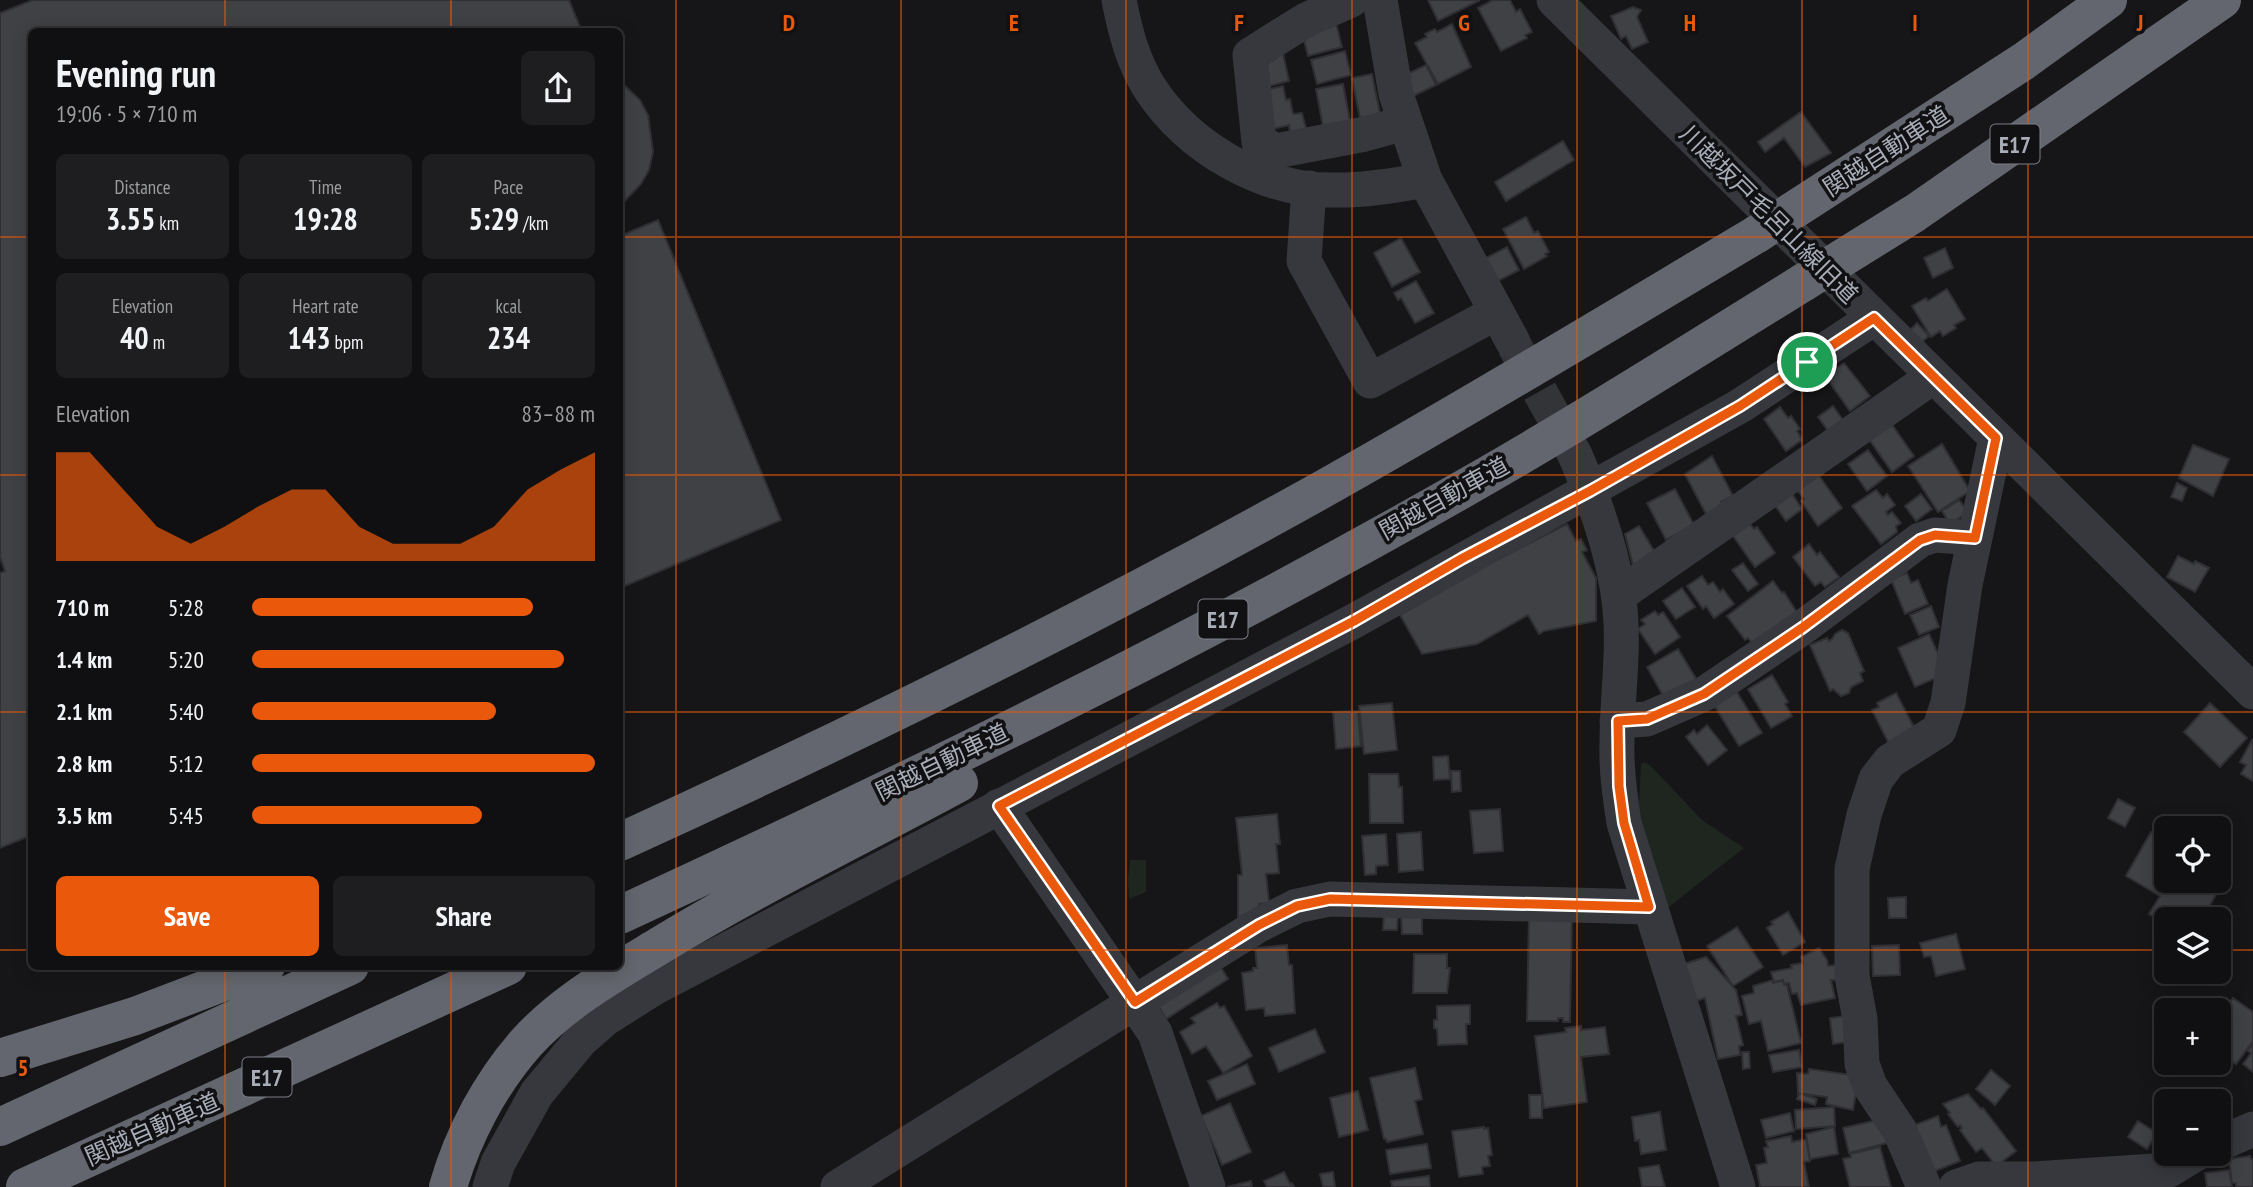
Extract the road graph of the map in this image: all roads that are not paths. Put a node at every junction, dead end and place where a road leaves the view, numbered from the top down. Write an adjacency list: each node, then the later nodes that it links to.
1 (1119, 0): 9 (street)
2 (1351, 0): 7 (street)
3 (1380, 0): 7 (street)
4 (1554, 0): 11 (street, 川越坂戸毛呂山線旧道)
5 (2108, 0): 23 (highway, 関越自動車道 / E17, bridge)
6 (2222, 0): 19 (highway, 関越自動車道 / E17, bridge)
7 (1405, 123): 8 (street)
8 (1425, 180): 9 (street); 10 (street)
9 (1309, 188): 10 (street)
10 (1496, 312): 12 (street)
11 (1874, 318): 13 (street, 川越坂戸毛呂山線旧道); 16 (street)
12 (1513, 342)
13 (1934, 376): 14 (street, 川越坂戸毛呂山線旧道); 18 (street)
14 (1996, 438): 17 (street); 20 (street, 川越坂戸毛呂山線旧道)
15 (1575, 455): 16 (street)
16 (1590, 491): 18 (street); 22 (street)
17 (1975, 538): 21 (street); 43 (street)
18 (1619, 595): 21 (street)
19 (1191, 636): 25 (highway, 関越自動車道 / E17); 26 (highway)
20 (2253, 692)
21 (1618, 721): 24 (street)
22 (999, 806): 31 (street); 39 (street)
23 (626, 839)
24 (1649, 907): 31 (street); 42 (street)
25 (623, 914)
26 (623, 968)
27 (256, 970): 32 (highway)
28 (340, 970): 33 (highway)
29 (500, 970): 37 (highway, 関越自動車道 / E17)
30 (619, 970): 38 (highway)
31 (1135, 1002): 40 (street); 41 (street)
32 (0, 1058)
33 (0, 1127)
34 (2253, 1129): 35 (street)
35 (2231, 1139)
36 (2168, 1171): 44 (street)
37 (25, 1187)
38 (448, 1187)
39 (489, 1187)
40 (838, 1187)
41 (1208, 1187)
42 (1738, 1187)
43 (1924, 1187)
44 (1956, 1187)

